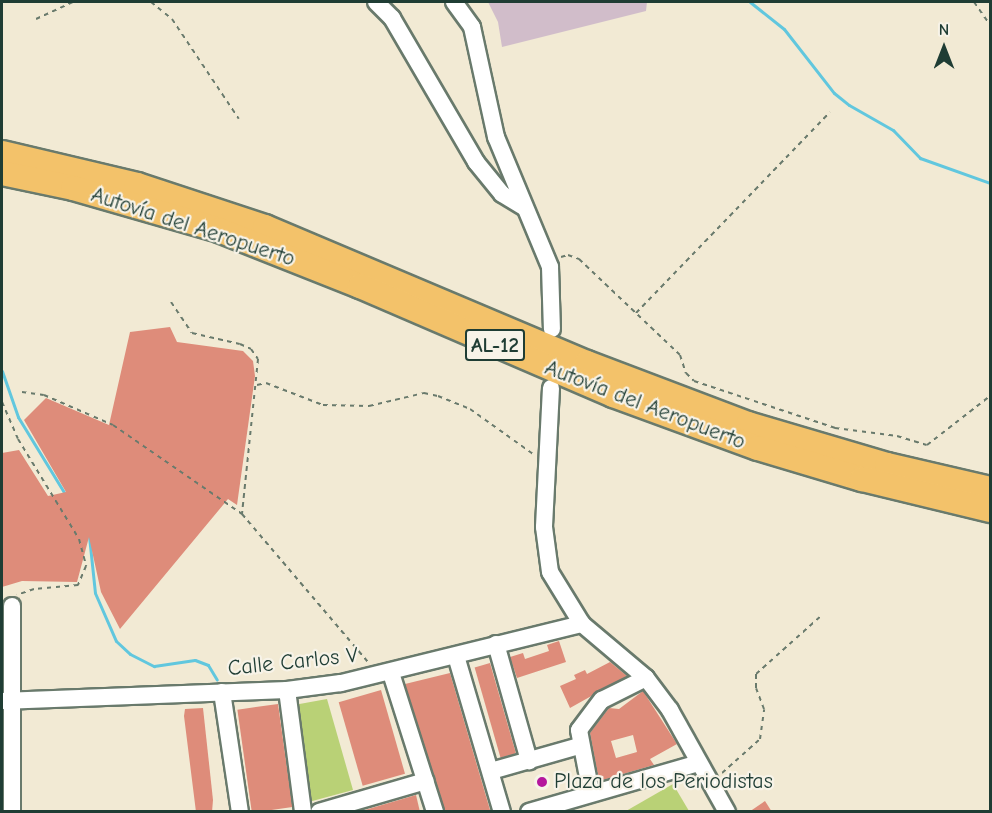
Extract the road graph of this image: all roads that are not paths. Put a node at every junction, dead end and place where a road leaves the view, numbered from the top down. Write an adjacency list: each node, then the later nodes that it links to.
1 (376, 2): 5 (street)
2 (454, 2): 5 (street)
3 (2, 153): 8 (highway, Autovía del Aeropuerto / AL-12)
4 (2, 173): 9 (highway, Autovía del Aeropuerto / AL-12)
5 (524, 207): 6 (street)
6 (552, 329)
7 (551, 388): 11 (street)
8 (990, 489)
9 (990, 510)
10 (12, 606): 18 (street)
11 (582, 624): 12 (street, Calle Carlos V); 15 (street)
12 (496, 644): 13 (street, Calle Carlos V); 20 (street)
13 (456, 656): 14 (street, Calle Carlos V); 23 (street)
14 (384, 674): 16 (street, Calle Carlos V); 24 (street)
15 (646, 678): 19 (street); 21 (street)
16 (287, 690): 17 (street, Calle Carlos V); 28 (street)
17 (222, 692): 18 (street, Calle Carlos V); 27 (street)
18 (7, 701): 22 (street)
19 (579, 746): 20 (street); 25 (street)
20 (529, 761): 23 (street)
21 (699, 763): 25 (street); 33 (street)
22 (7, 766): 26 (street)
23 (491, 771): 31 (street)
24 (426, 781): 29 (street); 30 (street)
25 (591, 793): 32 (street)
26 (12, 812)
27 (240, 812)
28 (303, 812)
29 (319, 812)
30 (435, 812)
31 (502, 812)
32 (529, 812)
33 (727, 812)

